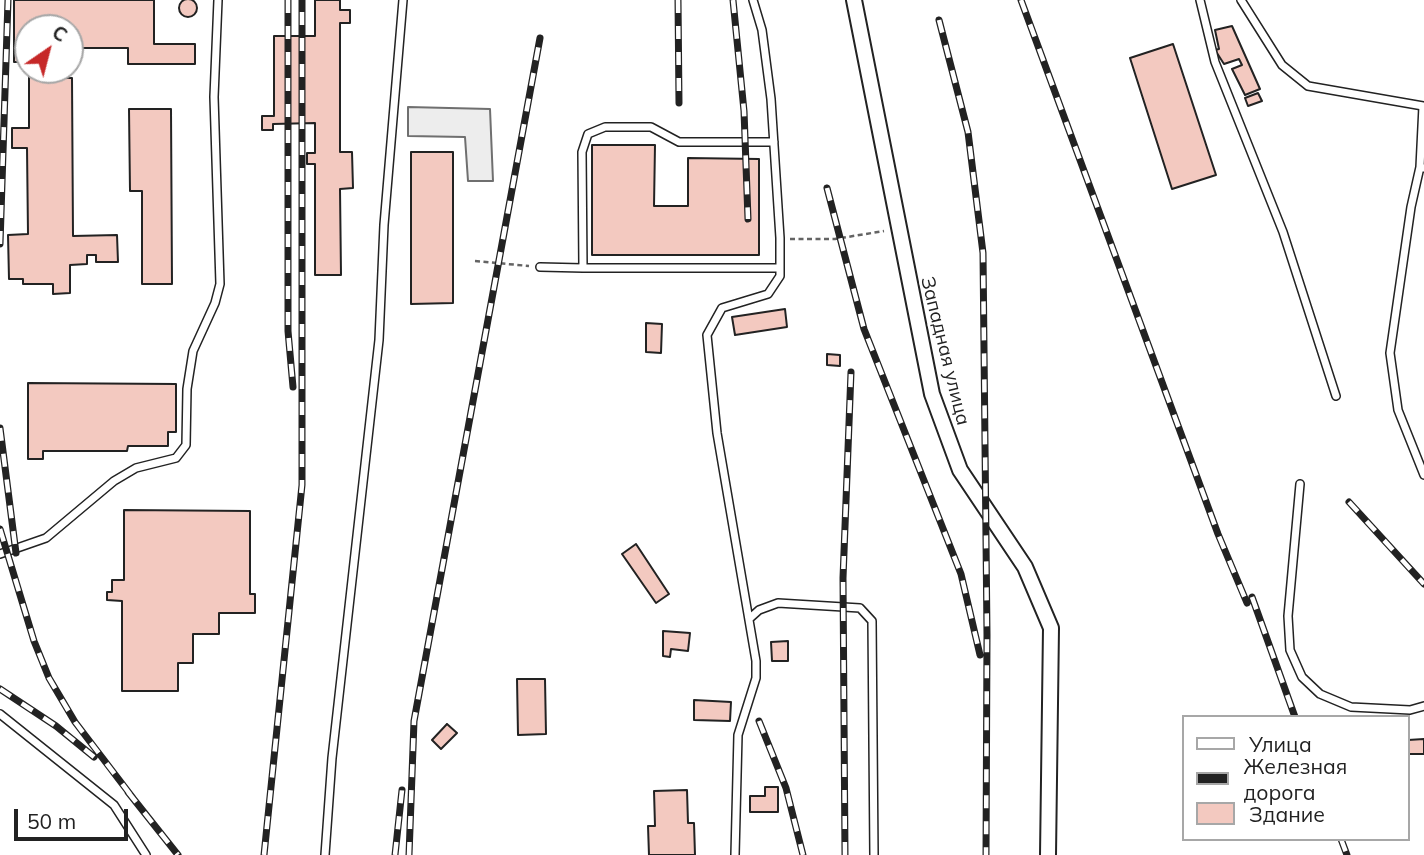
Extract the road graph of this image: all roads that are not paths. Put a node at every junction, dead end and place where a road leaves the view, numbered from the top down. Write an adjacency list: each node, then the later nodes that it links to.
1 (218, 0): 17 (lane)
2 (403, 0): 22 (lane)
3 (753, 0): 9 (lane)
4 (854, 0): 25 (street, Западная улица)
5 (1200, 0): 14 (lane)
6 (1241, 0): 8 (lane)
7 (1424, 100): 8 (lane)
8 (1423, 106): 10 (lane)
9 (774, 142): 12 (lane); 13 (lane)
10 (1422, 168): 15 (lane)
11 (540, 267): 12 (lane)
12 (583, 268): 13 (lane)
13 (780, 268): 18 (lane)
14 (1336, 396)
15 (1424, 475)
16 (1300, 484): 19 (lane)
17 (0, 554)
18 (749, 619): 23 (lane); 24 (lane)
19 (1424, 706)
20 (0, 714): 21 (lane)
21 (146, 855)
22 (326, 855)
23 (735, 855)
24 (874, 855)
25 (1048, 855)

